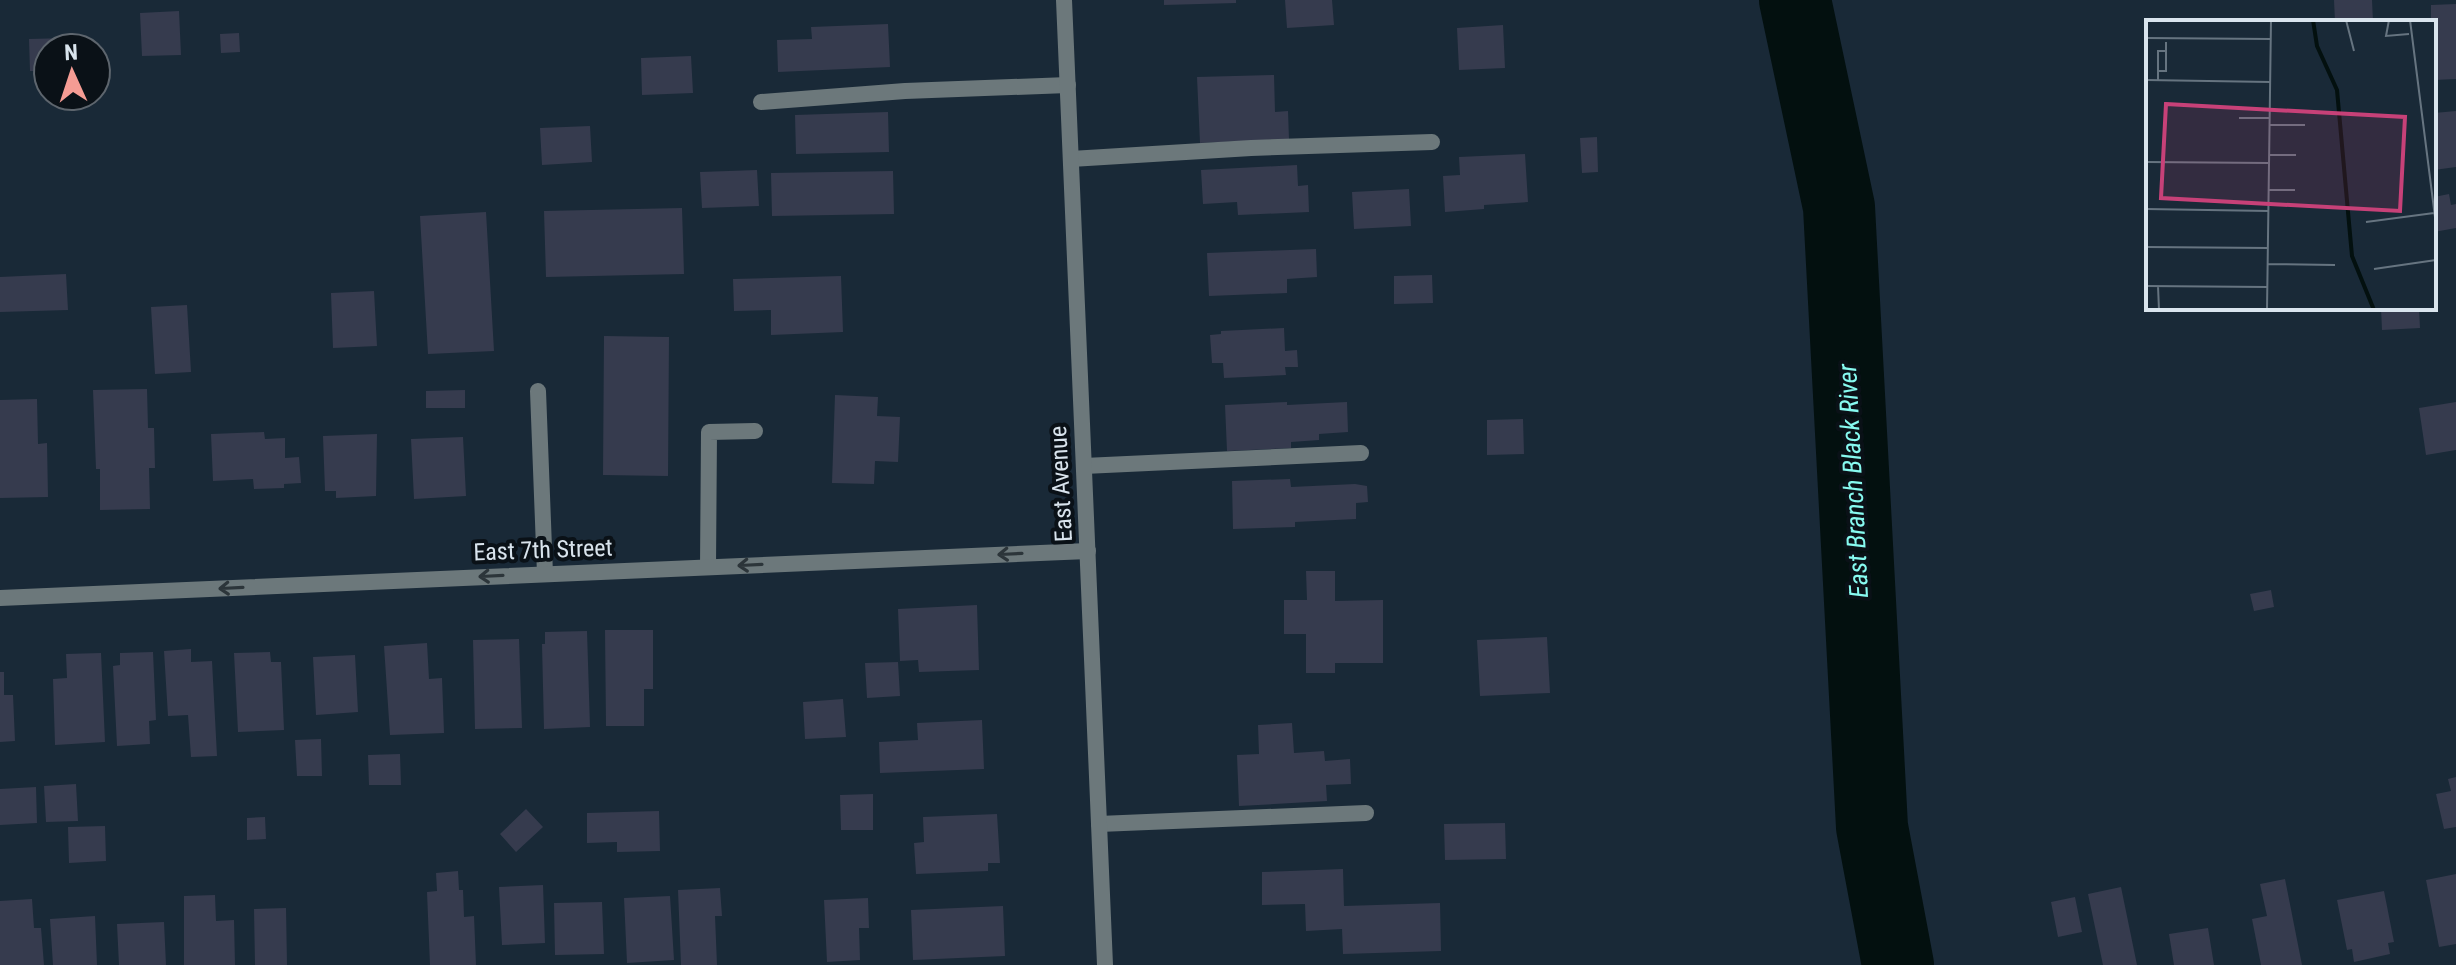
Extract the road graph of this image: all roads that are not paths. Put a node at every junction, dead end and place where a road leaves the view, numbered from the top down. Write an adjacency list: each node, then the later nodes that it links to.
1 (1064, 0): 2 (street, East Avenue)
2 (1068, 85): 3 (street); 5 (street, East Avenue)
3 (761, 102)
4 (1432, 142): 5 (street)
5 (1071, 159): 9 (street, East Avenue)
6 (538, 391): 12 (street)
7 (755, 431): 11 (street)
8 (1361, 453): 9 (street)
9 (1084, 466): 10 (street, East Avenue)
10 (1088, 551): 11 (street, East 7th Street, one-way to 11); 15 (street, East Avenue)
11 (708, 567): 12 (street, East 7th Street)
12 (545, 574): 13 (street, East 7th Street, one-way to 13)
13 (0, 598)
14 (1366, 813): 15 (street)
15 (1099, 824): 16 (street, East Avenue)
16 (1105, 965)

